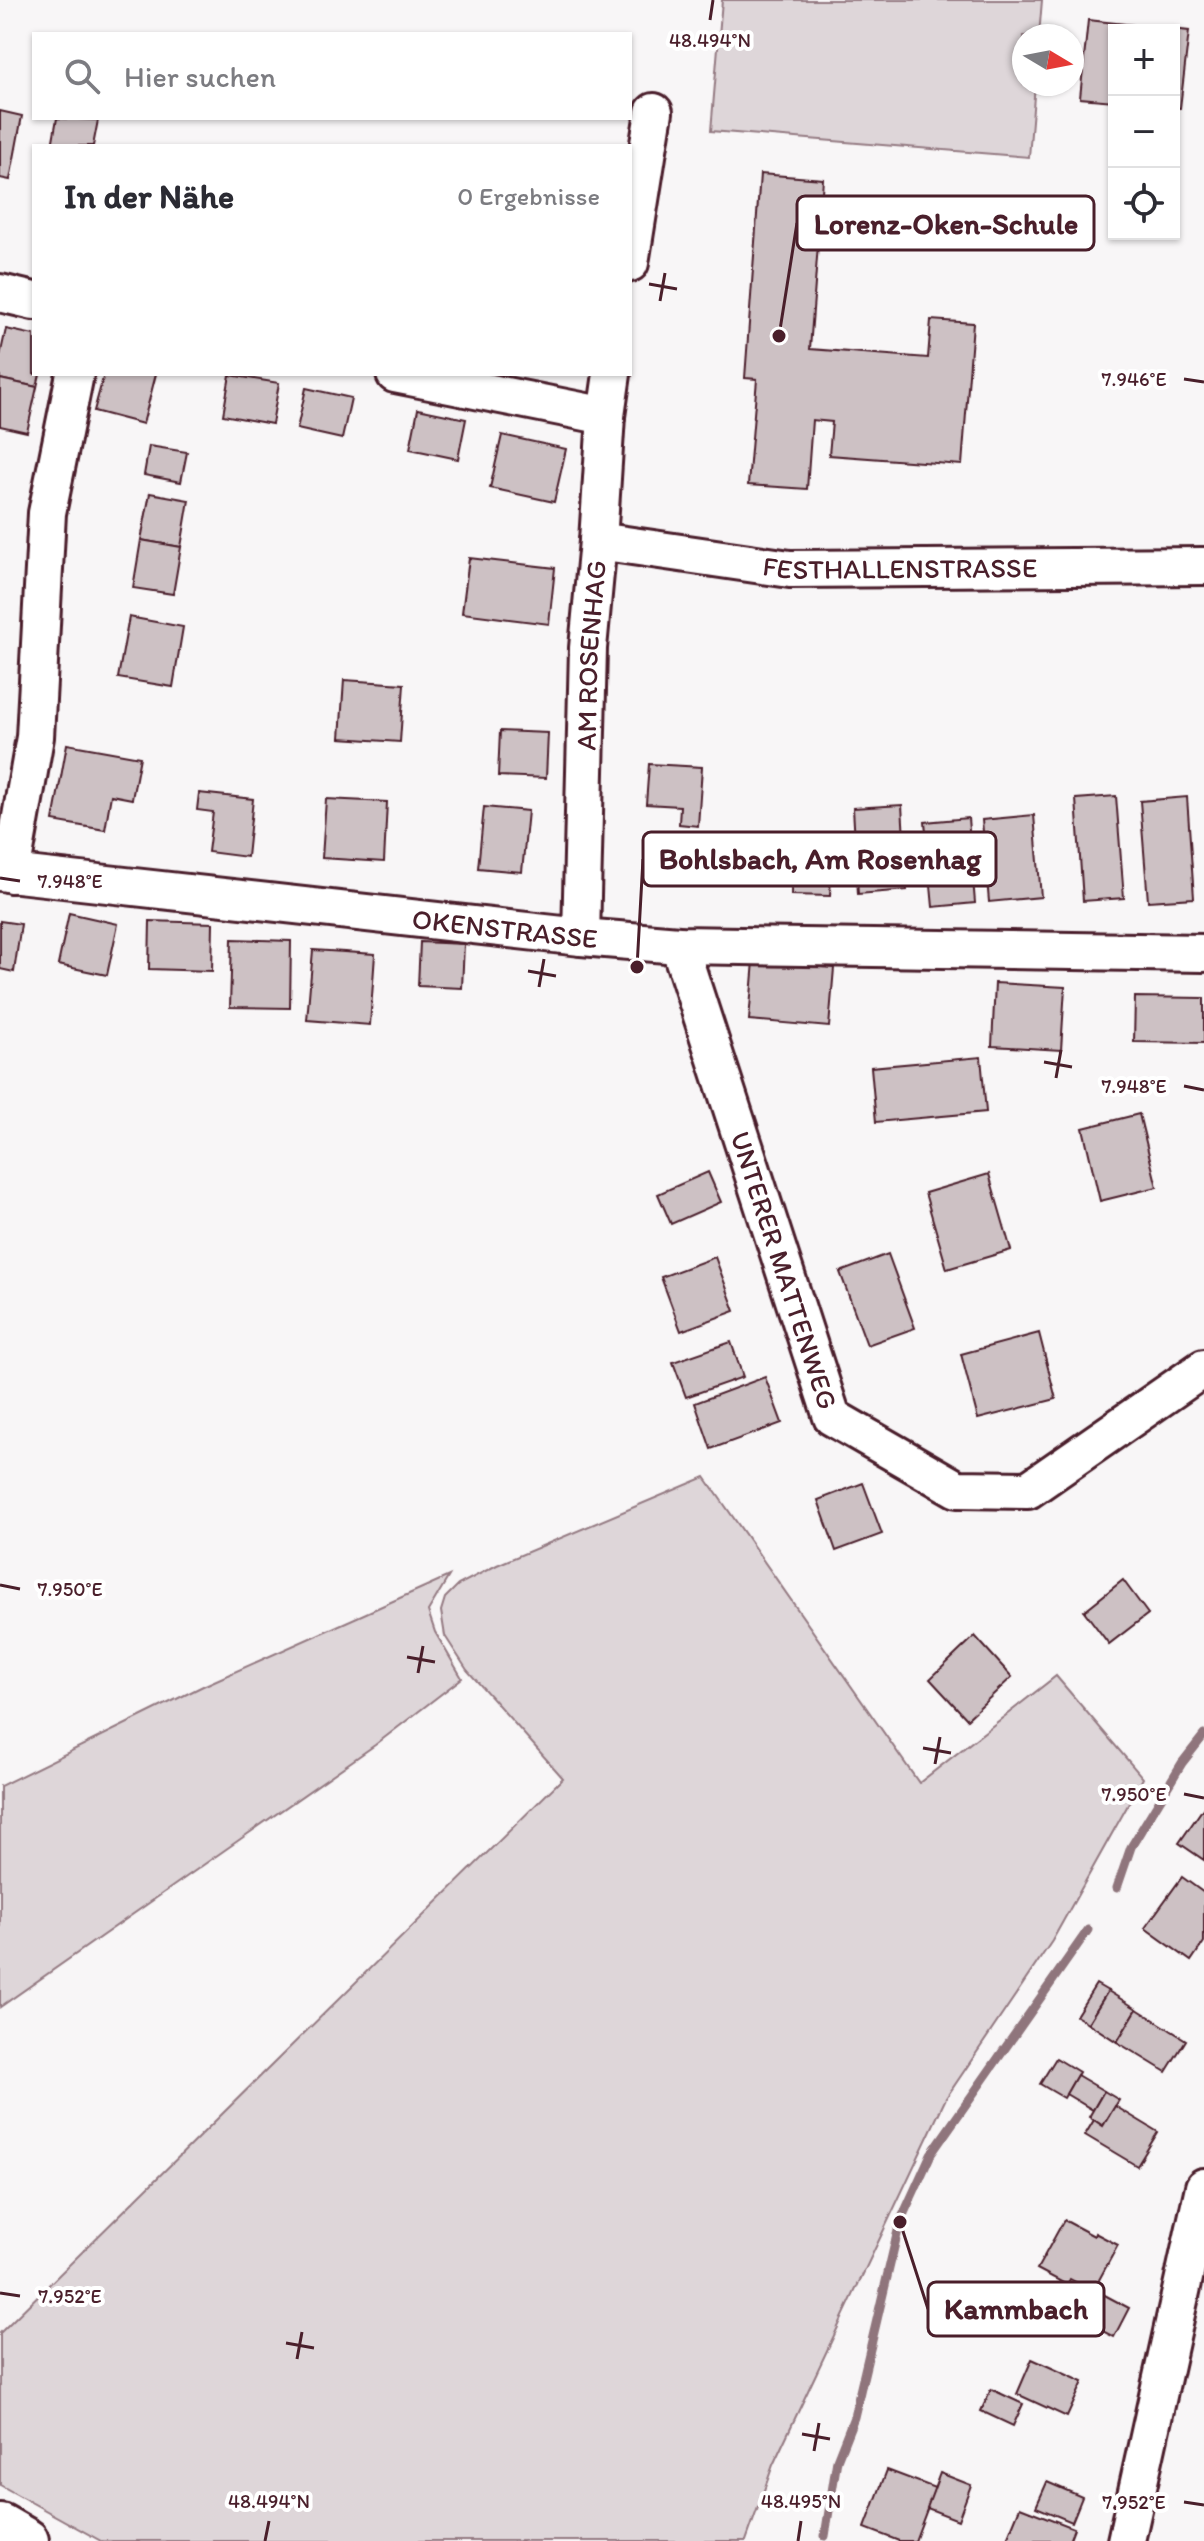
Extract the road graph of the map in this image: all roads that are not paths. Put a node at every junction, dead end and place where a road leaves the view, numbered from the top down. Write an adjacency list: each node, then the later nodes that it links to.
1 (654, 112): 2 (street)
2 (632, 250)
3 (0, 293): 4 (street)
4 (32, 301)
5 (75, 376): 11 (street)
6 (405, 376): 8 (street)
7 (612, 376): 8 (street, AM ROSENHAG)
8 (606, 416): 9 (street, AM ROSENHAG)
9 (598, 541): 10 (street, FESTHALLENSTRASSE); 12 (street, AM ROSENHAG)
10 (1204, 566)
11 (6, 873): 12 (street, OKENSTRASSE)
12 (581, 937): 13 (street, OKENSTRASSE)
13 (679, 945): 14 (street, OKENSTRASSE); 15 (street, UNTERER MATTENWEG)
14 (1204, 953)
15 (1204, 1368)
16 (1204, 2187): 19 (street)
17 (0, 2526): 18 (main road)
18 (26, 2541)
19 (1126, 2541)

